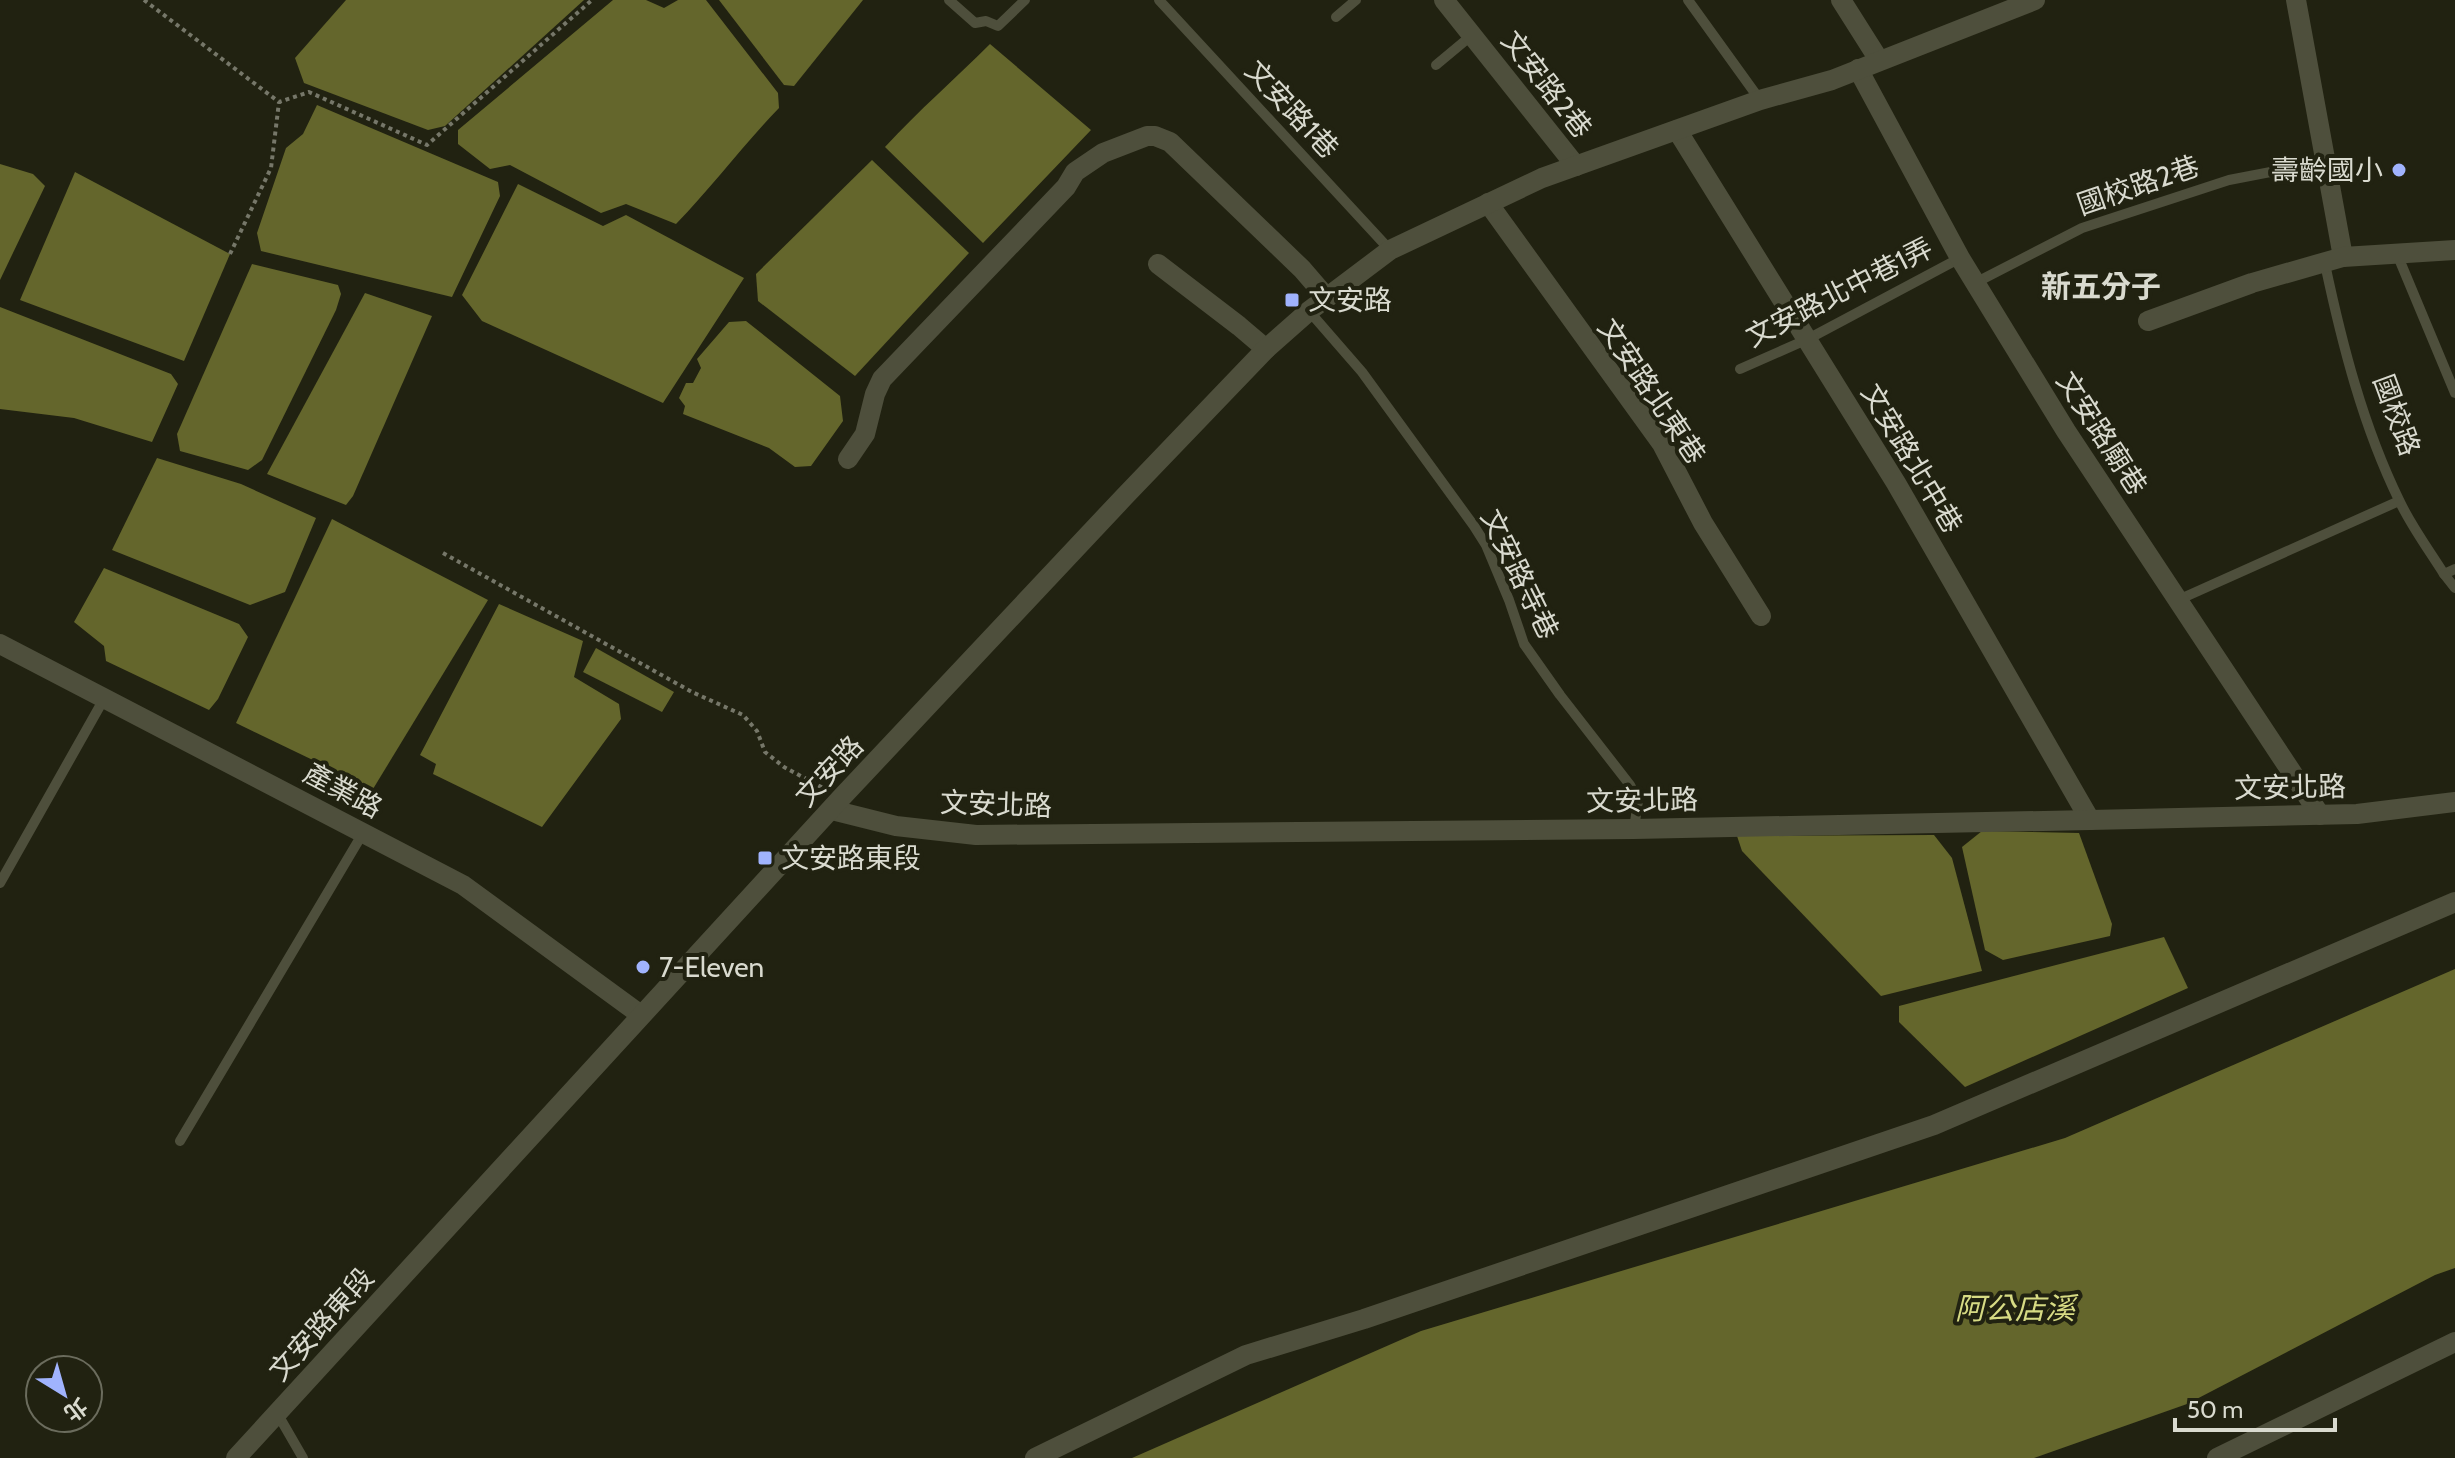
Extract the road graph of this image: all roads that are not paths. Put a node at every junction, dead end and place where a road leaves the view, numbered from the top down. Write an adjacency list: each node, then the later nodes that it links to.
1 (949, 0): 2 (lane)
2 (1025, 0)
3 (1159, 0): 20 (lane, 文安路1巷)
4 (1356, 0): 10 (lane)
5 (1444, 0): 11 (street, 文安路2巷)
6 (1688, 0): 15 (lane)
7 (1841, 0): 12 (street)
8 (2033, 0): 12 (street, 文安路)
9 (2296, 0): 17 (street, 國校路)
10 (1336, 17)
11 (1472, 35): 13 (lane); 18 (street, 文安路2巷)
12 (1879, 60): 14 (street, 文安路)
13 (1436, 65)
14 (1858, 69): 15 (street, 文安路); 23 (street, 文安路廟巷)
15 (1760, 100): 16 (street, 文安路)
16 (1677, 130): 18 (street, 文安路); 30 (street, 文安路北中巷)
17 (2327, 161): 24 (street, 國校路); 26 (lane, 國校路2巷)
18 (1576, 166): 19 (street, 文安路)
19 (1488, 203): 20 (street, 文安路); 39 (street, 文安路北東巷)
20 (1390, 250): 27 (street, 文安路)
21 (2455, 250): 22 (street)
22 (2397, 254): 24 (street); 33 (lane)
23 (1960, 258): 26 (street, 文安路廟巷); 30 (lane, 文安路北中巷1弄)
24 (2334, 260): 29 (street); 35 (lane, 國校路)
25 (1158, 264): 31 (street)
26 (1975, 283): 38 (street, 文安路廟巷)
27 (1327, 298): 28 (street, 文安路); 34 (street)
28 (1309, 311): 31 (street, 文安路); 46 (lane, 文安路寺巷)
29 (2148, 321)
30 (1808, 339): 32 (lane, 文安路北中巷1弄); 45 (street, 文安路北中巷)
31 (1266, 349): 43 (street, 文安路)
32 (1740, 369)
33 (2455, 393)
34 (848, 459)
35 (2399, 501): 36 (lane, 國校路); 38 (lane)
36 (2450, 571): 37 (lane, 國校路)
37 (2455, 588)
38 (2178, 600): 44 (street, 文安路廟巷)
39 (1761, 616)
40 (0, 644): 41 (street, 產業路)
41 (105, 697): 47 (street, 產業路); 48 (lane)
42 (2455, 802): 44 (street, 文安北路)
43 (837, 804): 46 (street, 文安北路); 50 (street, 文安路)
44 (2320, 815): 45 (street, 文安北路)
45 (2090, 820): 46 (street, 文安北路)
46 (1634, 829)
47 (363, 833): 50 (street, 產業路); 51 (lane)
48 (0, 883)
49 (2455, 902): 56 (street)
50 (641, 1015): 53 (street, 文安路東段)
51 (180, 1141)
52 (2455, 1342): 57 (street)
53 (277, 1413): 54 (street, 文安路東段); 55 (lane)
54 (236, 1458)
55 (303, 1458)
56 (1035, 1458)
57 (2217, 1458)

